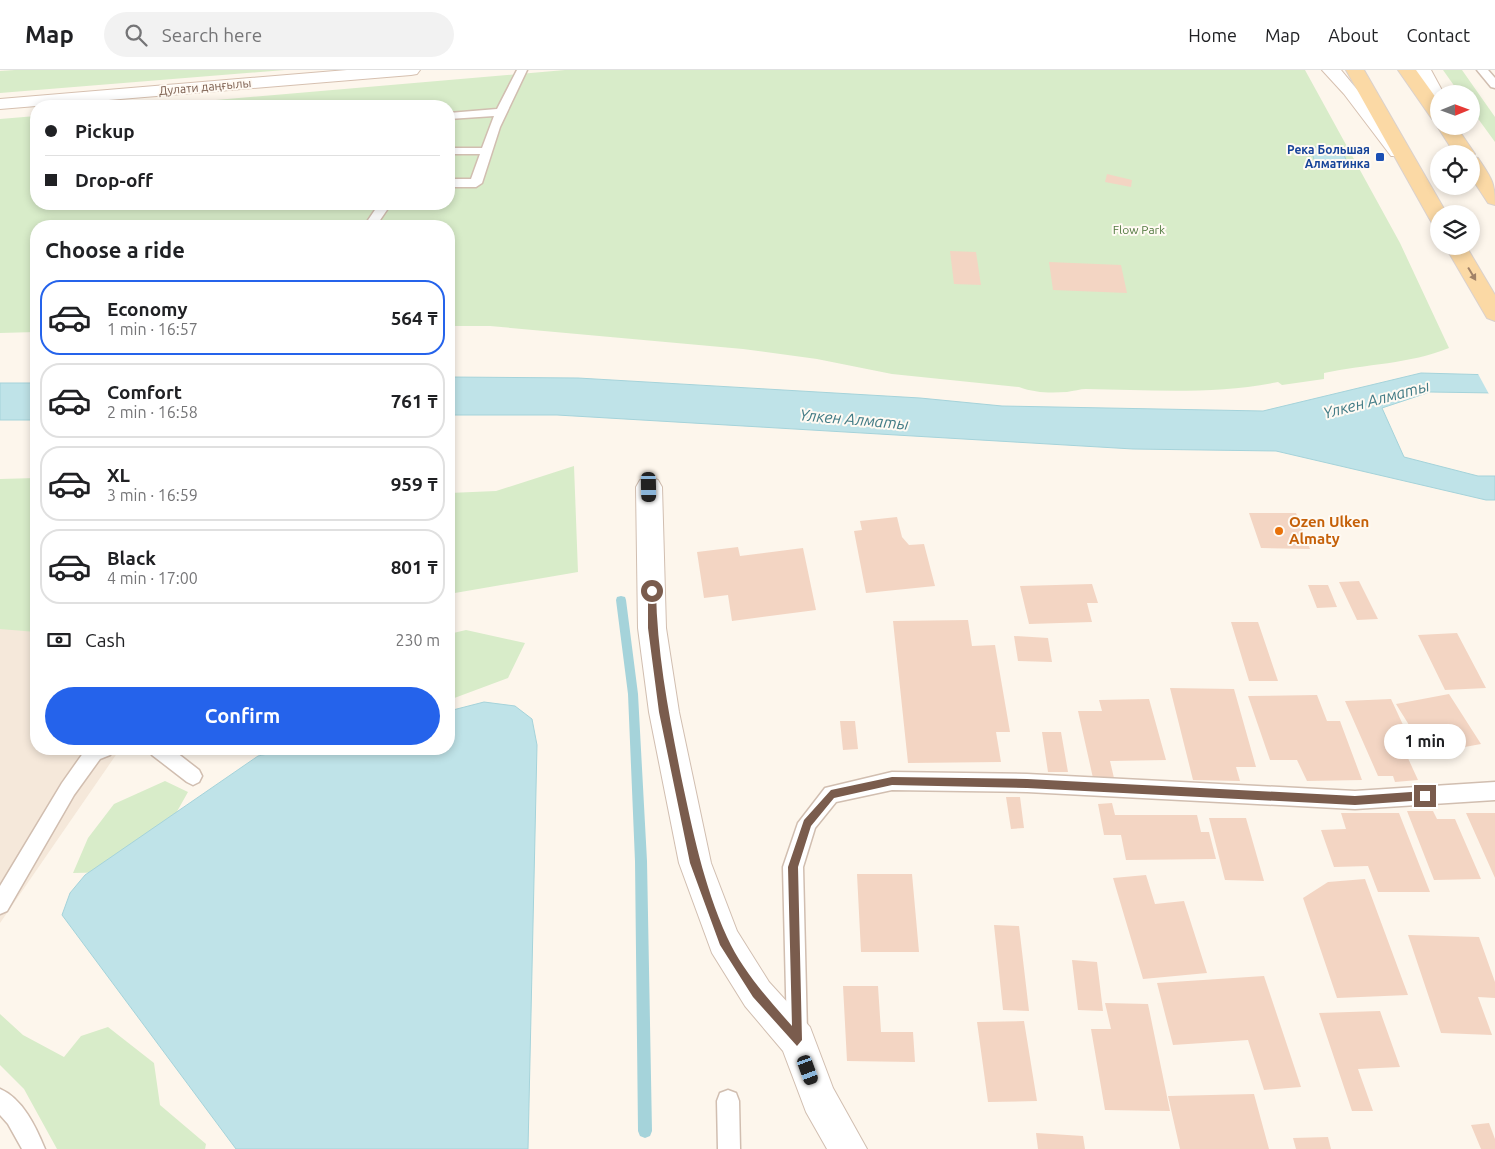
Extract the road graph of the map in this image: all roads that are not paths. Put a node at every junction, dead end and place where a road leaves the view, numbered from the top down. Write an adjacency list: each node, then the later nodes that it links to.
1 (411, 70): 10 (main road, Дулати даңғылы)
2 (522, 70): 14 (lane)
3 (1331, 70): 18 (main road)
4 (1355, 70): 18 (main road)
5 (1407, 70): 12 (main road)
6 (1422, 70): 8 (main road)
7 (1482, 70): 9 (lane)
8 (1430, 85)
9 (1495, 85)
10 (48, 100)
11 (30, 102): 13 (main road, Дулати даңғылы)
12 (1430, 102)
13 (0, 104)
14 (502, 112): 15 (lane); 17 (lane)
15 (455, 116)
16 (455, 151): 17 (lane)
17 (487, 151): 20 (lane)
18 (1405, 160): 22 (main road)
19 (1480, 176): 21 (main road)
20 (455, 183)
21 (1495, 199)
22 (1431, 205)
23 (1461, 255): 24 (main road, one-way to 24)
24 (1492, 308)
25 (649, 487): 31 (main road)
26 (92, 755): 30 (lane)
27 (166, 755): 28 (lane)
28 (193, 776)
29 (1495, 791): 31 (lane)
30 (0, 904)
31 (797, 1040): 36 (main road)
32 (0, 1100): 34 (lane)
33 (728, 1101): 35 (lane)
34 (34, 1149)
35 (728, 1149)
36 (848, 1149)

